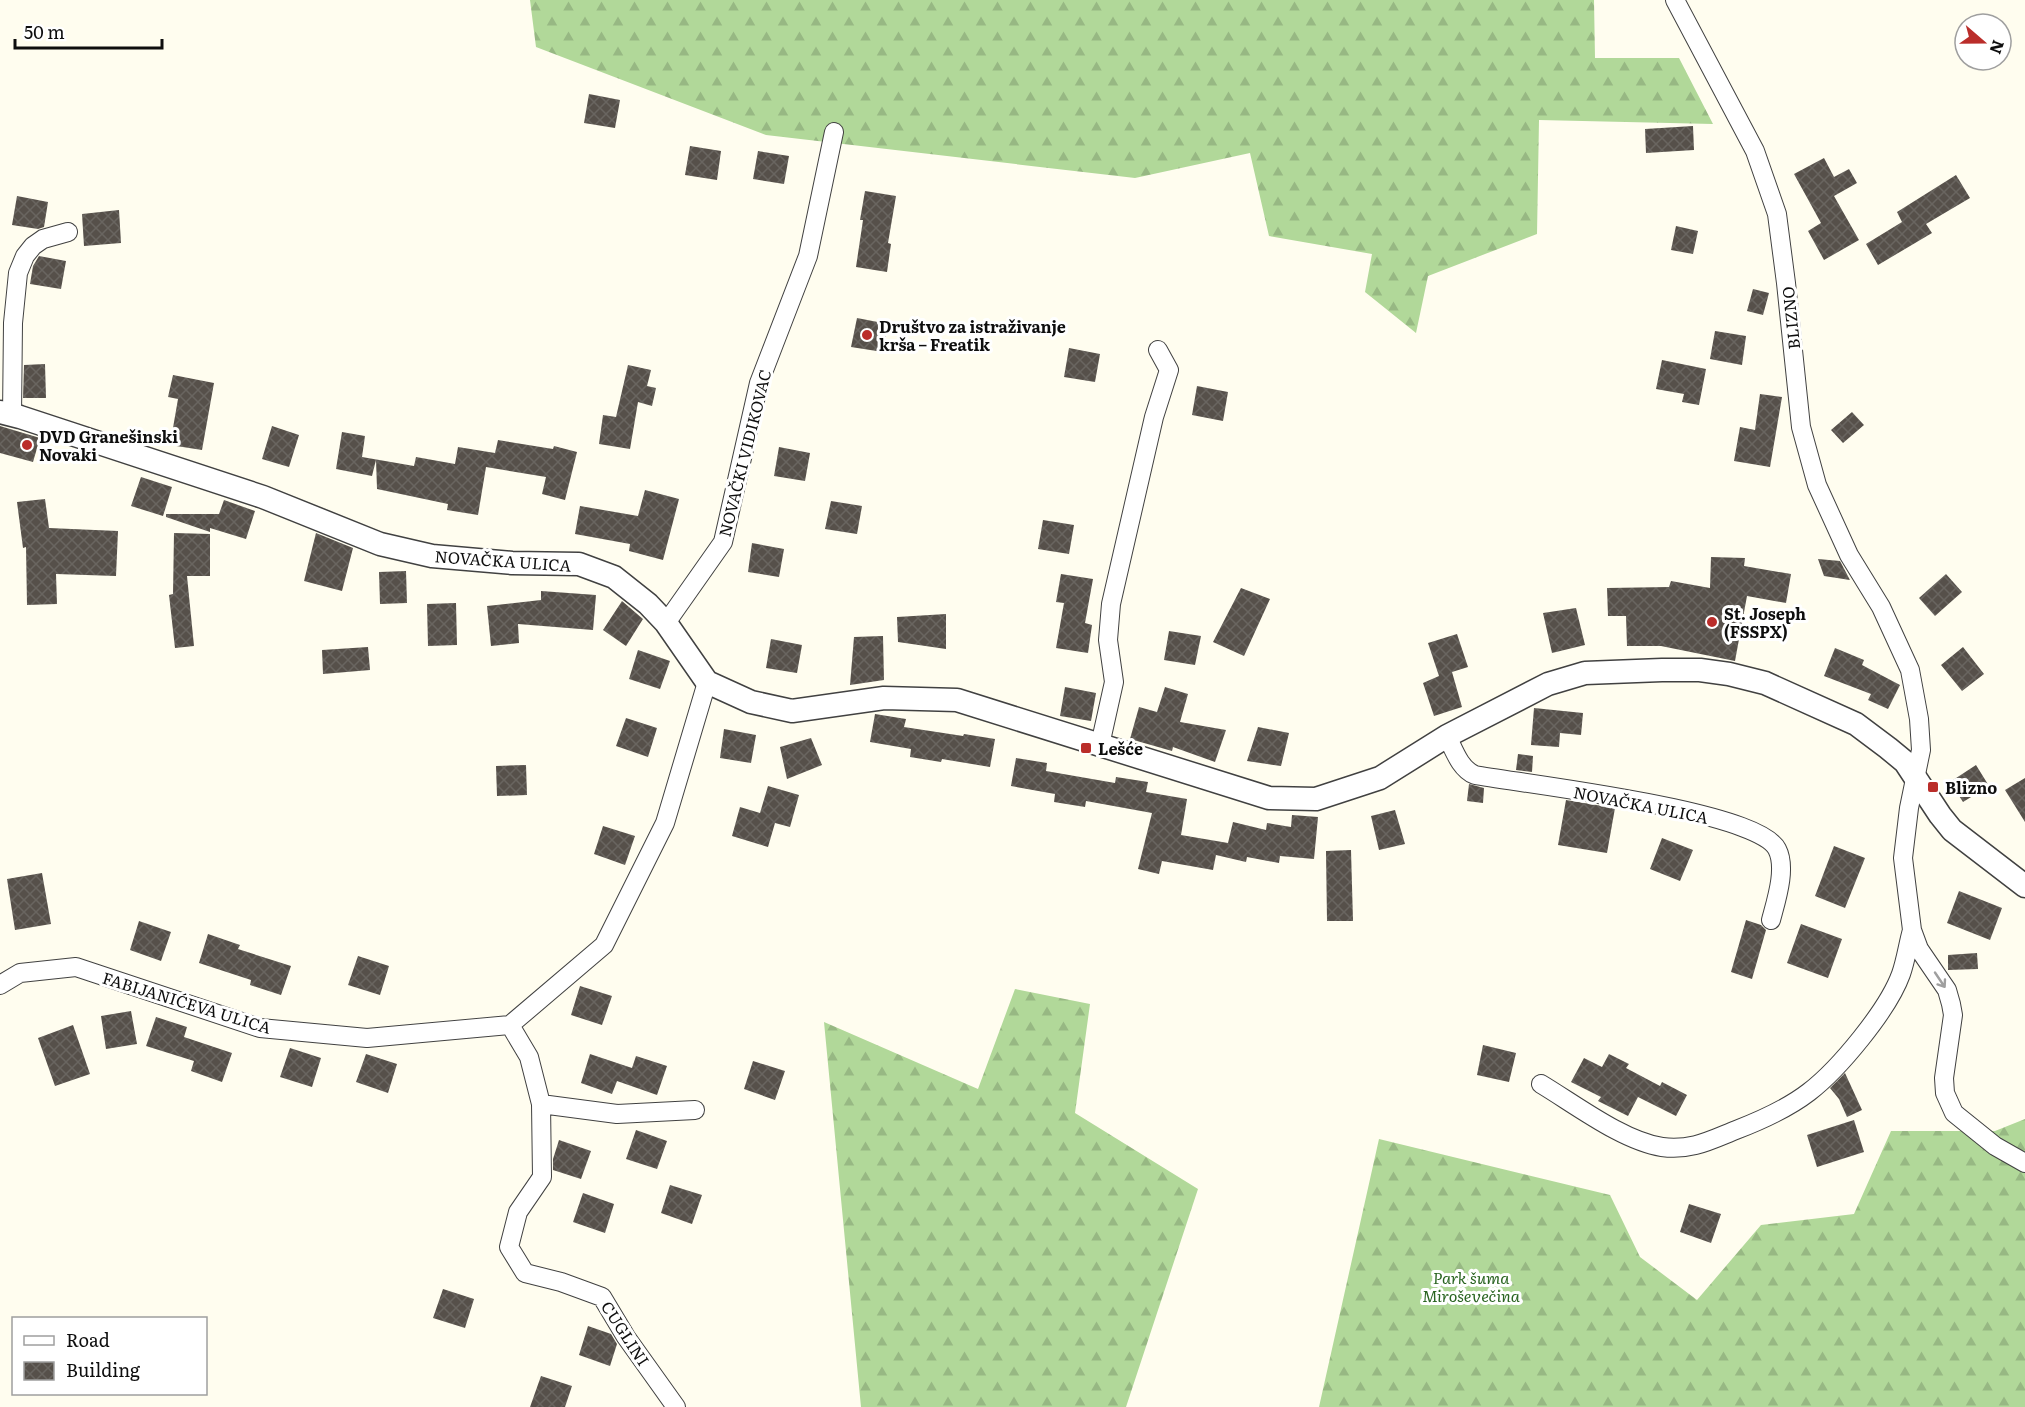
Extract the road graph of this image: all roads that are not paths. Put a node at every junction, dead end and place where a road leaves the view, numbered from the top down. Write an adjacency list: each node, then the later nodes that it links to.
1 (1675, 0): 10 (street, BLIZNO)
2 (834, 132): 6 (street, NOVAČKI VIDIKOVAC)
3 (68, 232): 5 (street)
4 (1158, 350): 9 (street)
5 (6, 413): 6 (street, NOVAČKA ULICA)
6 (666, 623): 7 (street, NOVAČKA ULICA)
7 (707, 682): 9 (street); 15 (street)
8 (1447, 736): 9 (street); 10 (street); 12 (street, NOVAČKA ULICA)
9 (1100, 746)
10 (1916, 777): 11 (street); 13 (street, BLIZNO)
11 (2025, 886)
12 (1771, 920)
13 (1912, 930): 16 (street); 19 (street, one-way to 19)
14 (0, 985): 15 (street, FABIJANIĆEVA ULICA)
15 (510, 1025): 17 (street, CUGLINI)
16 (1541, 1084)
17 (541, 1104): 18 (street); 20 (street, CUGLINI)
18 (695, 1110)
19 (2025, 1162)
20 (676, 1407)

